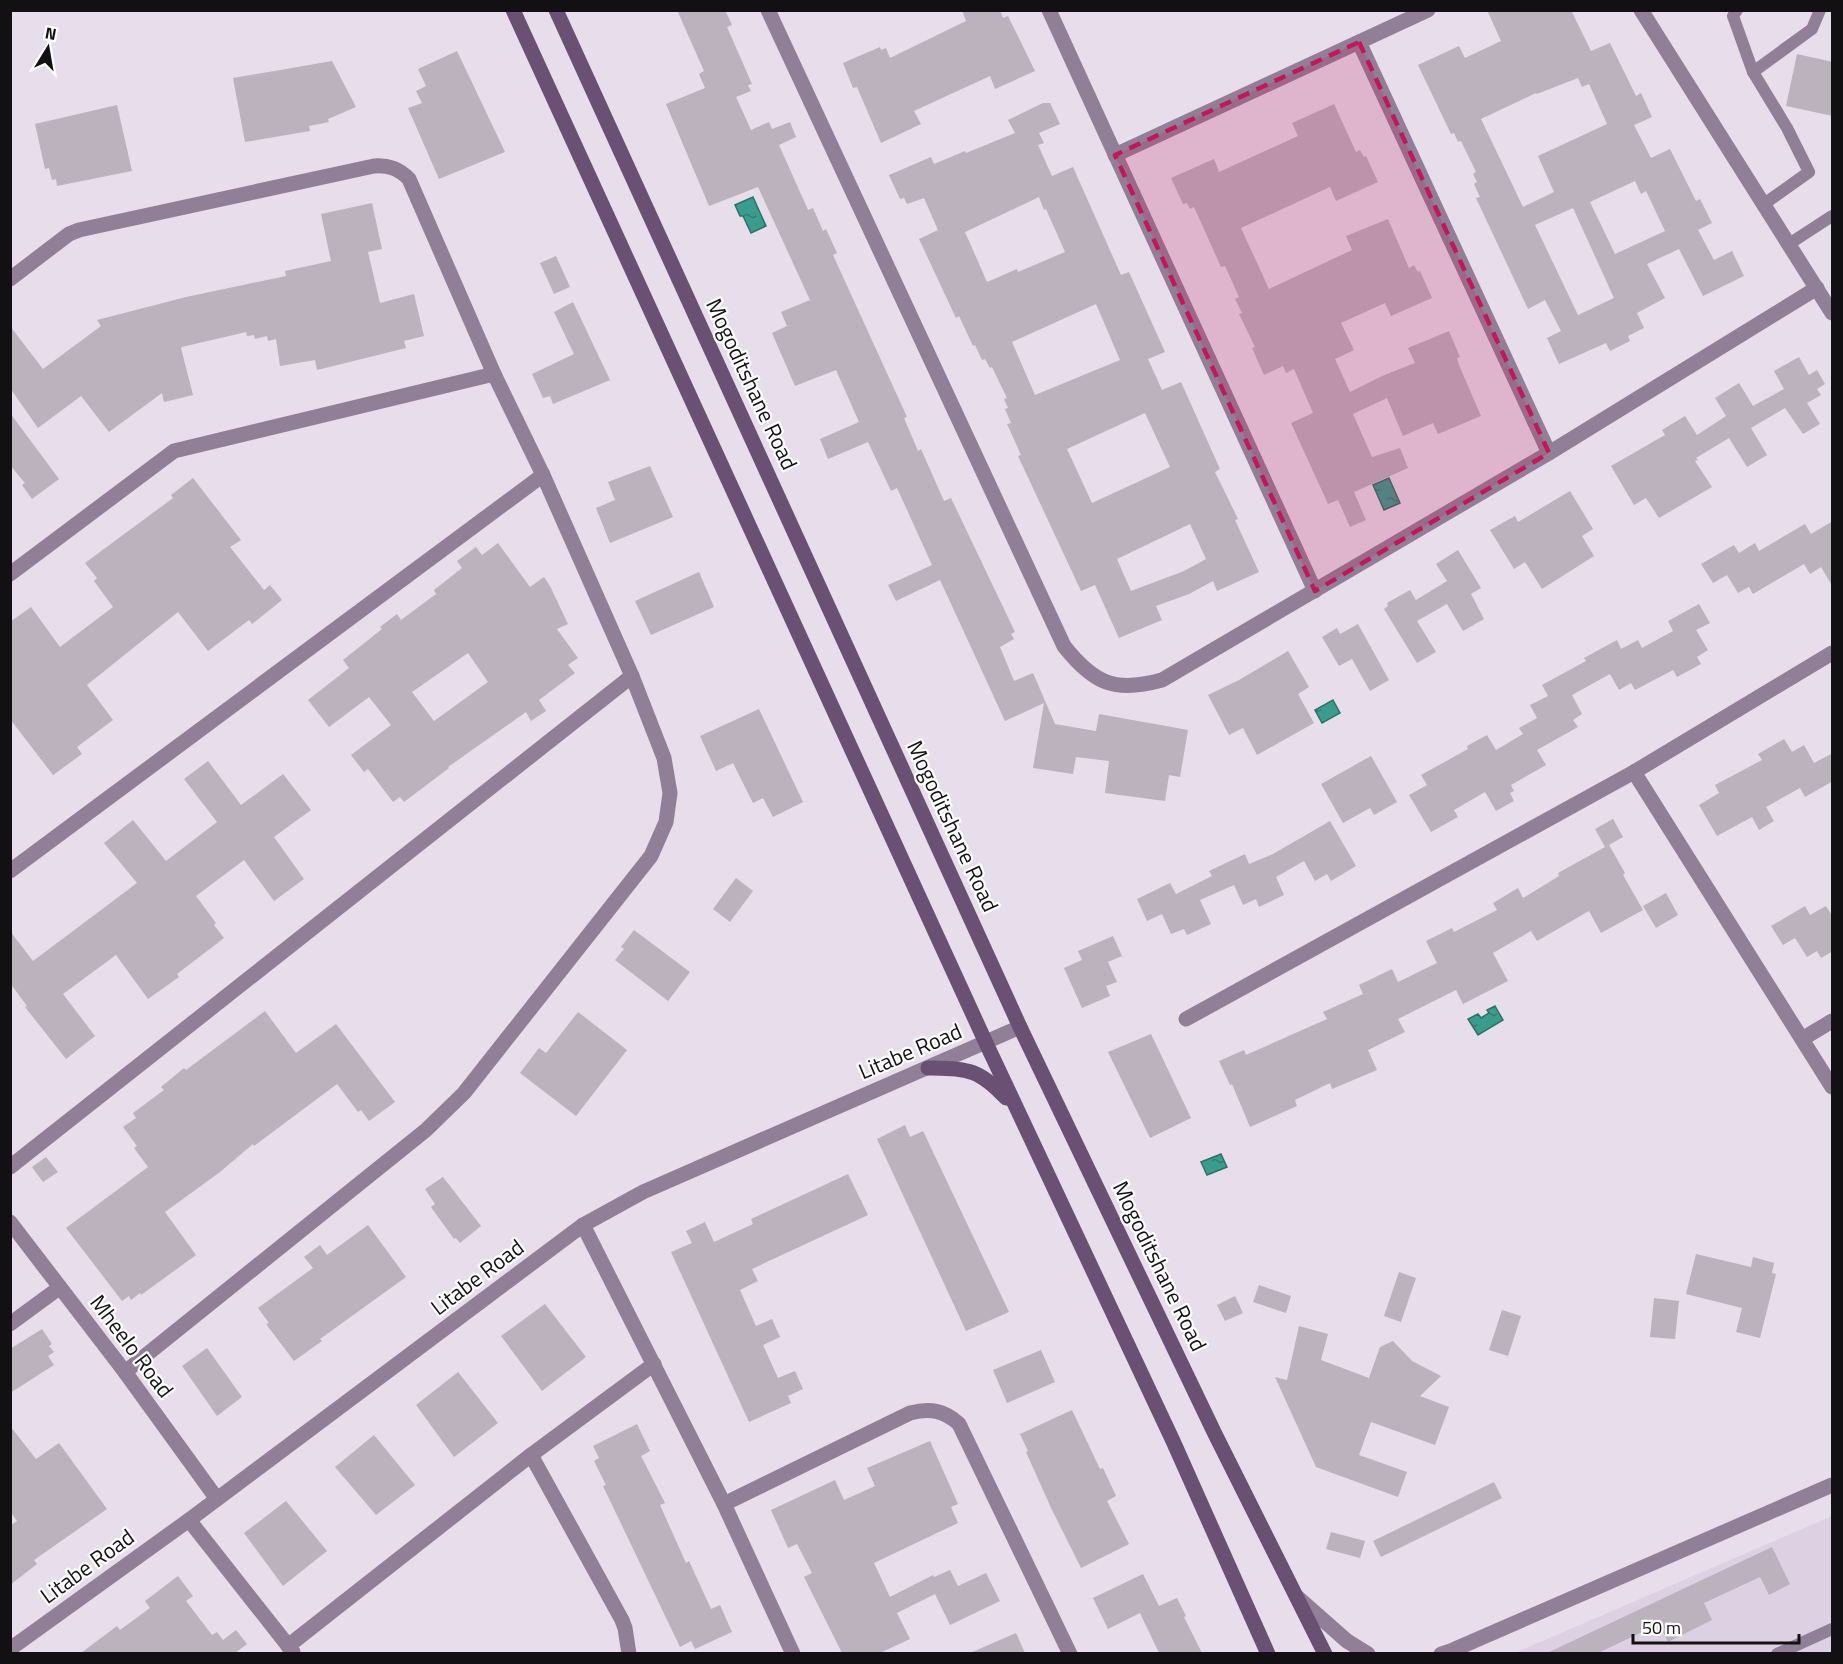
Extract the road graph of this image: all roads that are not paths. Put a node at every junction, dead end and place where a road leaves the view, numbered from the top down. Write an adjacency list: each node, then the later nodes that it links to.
1 (513, 10): 31 (main road)
2 (556, 10): 29 (main road, Mogoditshane Road)
3 (768, 10): 22 (street)
4 (1049, 10): 11 (street)
5 (1428, 10): 9 (street)
6 (1641, 10): 12 (street)
7 (1737, 10): 10 (lane)
8 (1820, 10): 10 (lane)
9 (1359, 42): 11 (street); 19 (street)
10 (1753, 72): 12 (lane)
11 (1115, 155): 22 (street)
12 (1764, 204): 14 (street)
13 (1833, 216): 14 (lane)
14 (1789, 244): 16 (street)
15 (10, 279): 18 (street)
16 (1817, 288): 17 (street); 19 (street)
17 (1833, 313)
18 (494, 374): 20 (street); 21 (street)
19 (1549, 453): 22 (street)
20 (543, 475): 24 (street); 26 (street)
21 (10, 574)
22 (1315, 591)
23 (1833, 653): 25 (street)
24 (632, 676): 35 (street); 41 (street)
25 (1634, 772): 27 (street); 30 (street)
26 (10, 871)
27 (1186, 1019)
28 (1833, 1021): 30 (street)
29 (1020, 1027): 31 (street, Litabe Road); 47 (main road, Mogoditshane Road)
30 (1802, 1039): 33 (street)
31 (986, 1043): 32 (street, Litabe Road); 34 (main road)
32 (928, 1068): 34 (main road); 37 (street, Litabe Road)
33 (1833, 1087)
34 (1017, 1109): 55 (main road)
35 (10, 1167)
36 (10, 1222): 38 (street, Mheelo Road)
37 (583, 1225): 40 (street); 44 (street, Litabe Road)
38 (59, 1288): 39 (street); 41 (street, Mheelo Road)
39 (10, 1324)
40 (654, 1364): 42 (street); 45 (street)
41 (126, 1372): 44 (street, Mheelo Road)
42 (531, 1455): 50 (street); 52 (street)
43 (1833, 1485): 51 (street)
44 (217, 1499): 46 (street, Litabe Road)
45 (724, 1504): 53 (street); 54 (street)
46 (189, 1520): 49 (street, Litabe Road); 50 (street)
47 (1297, 1598): 56 (main road, Mogoditshane Road); 57 (street)
48 (1833, 1629): 58 (lane)
49 (10, 1649)
50 (291, 1650)
51 (1448, 1652)
52 (629, 1653)
53 (793, 1653)
54 (1070, 1653)
55 (1268, 1653)
56 (1325, 1653)
57 (1368, 1653)
58 (1776, 1653)

